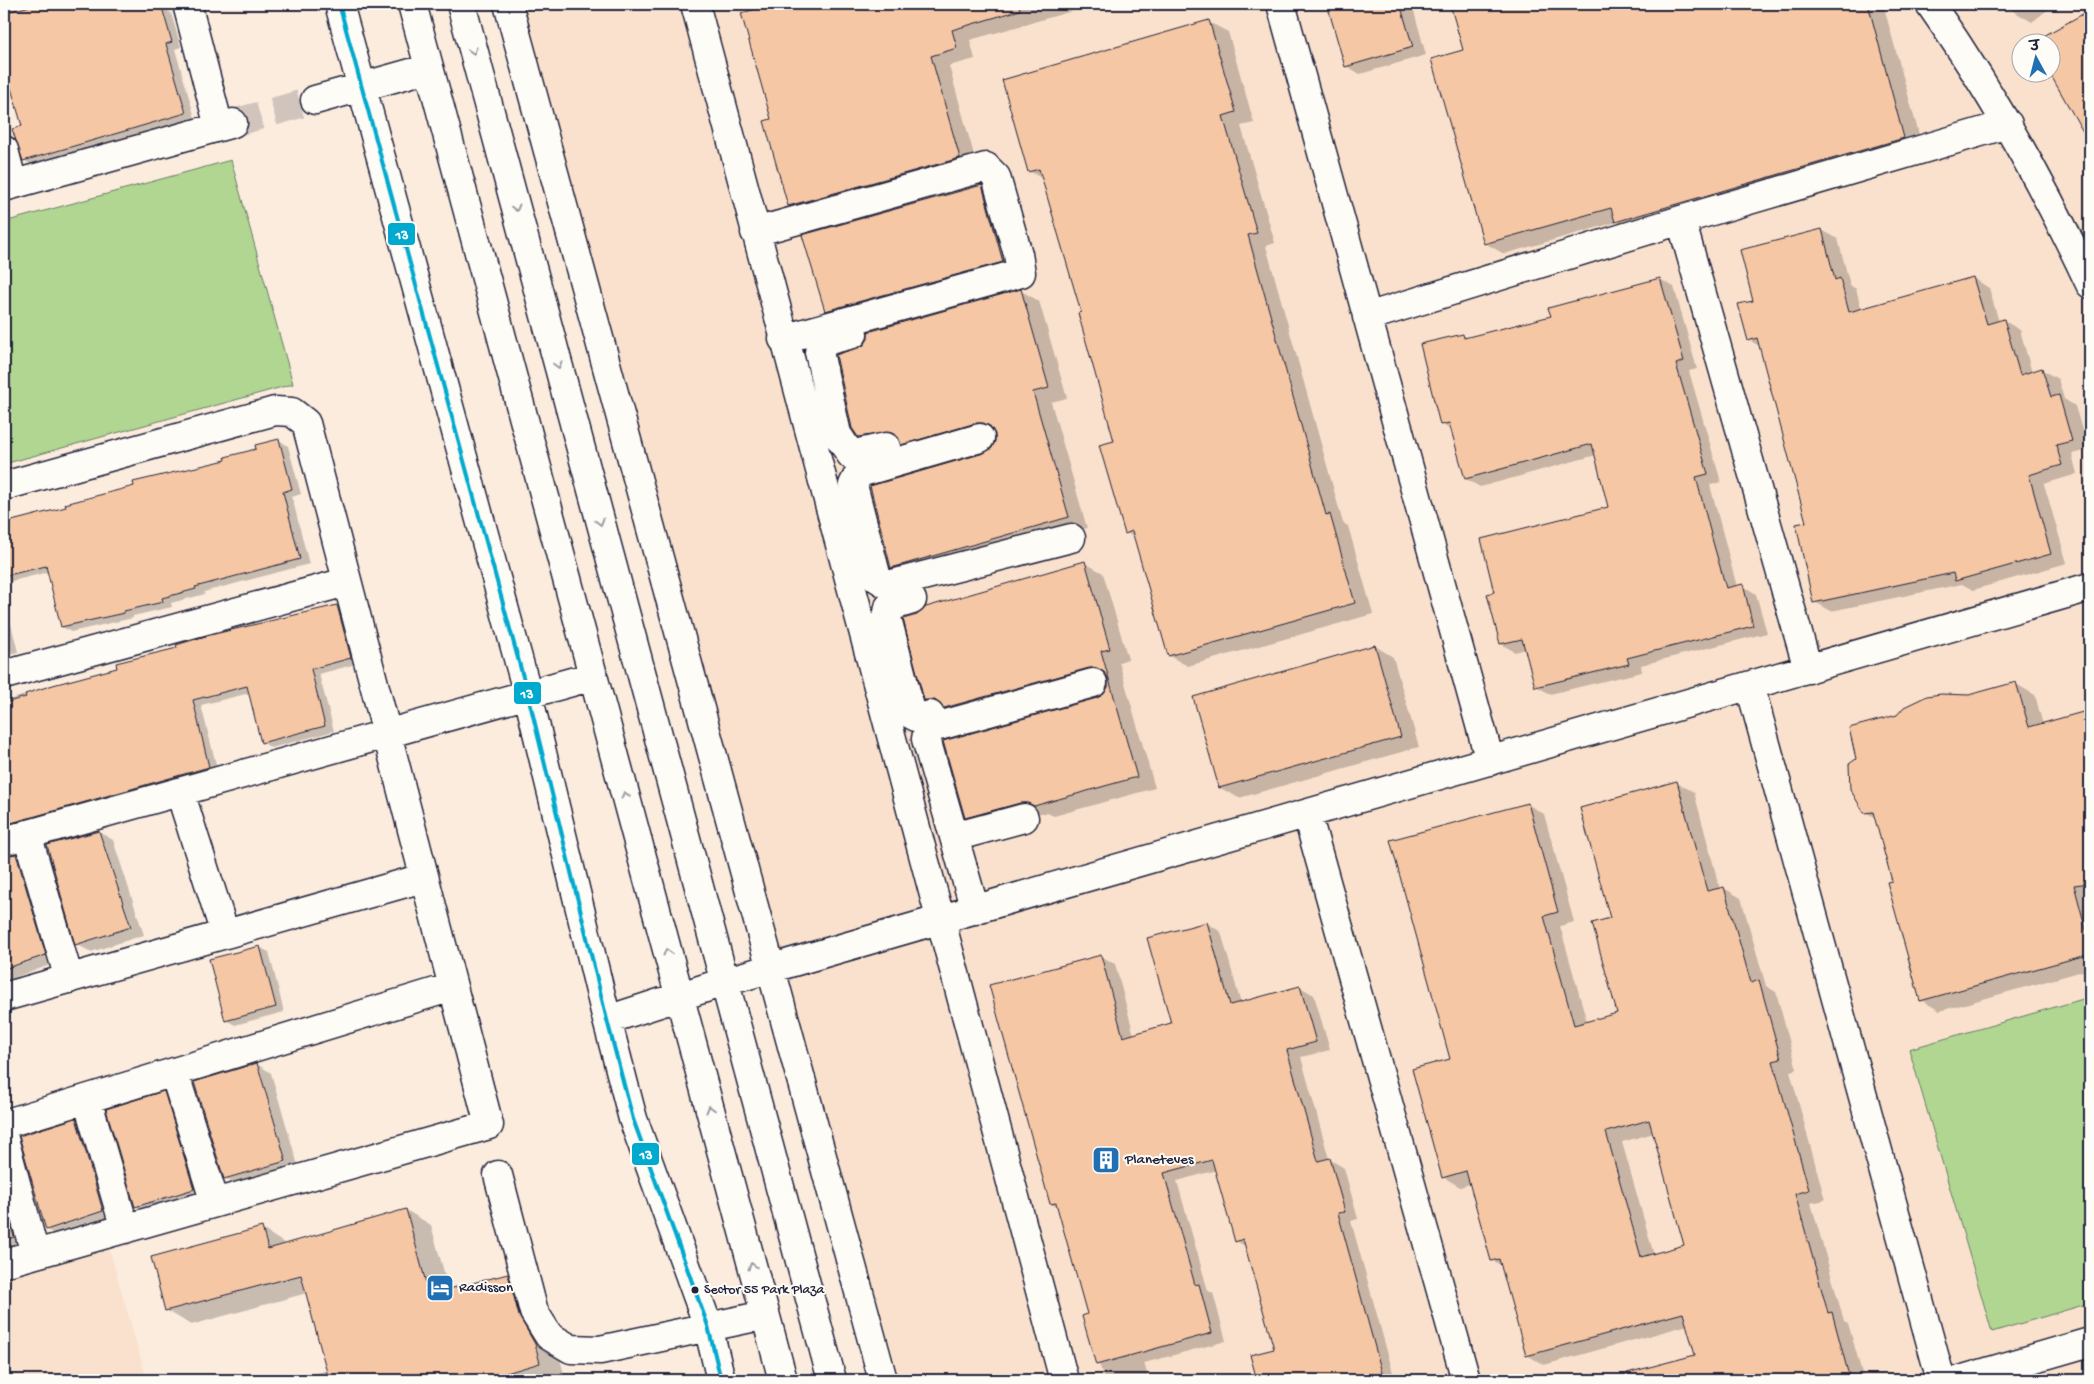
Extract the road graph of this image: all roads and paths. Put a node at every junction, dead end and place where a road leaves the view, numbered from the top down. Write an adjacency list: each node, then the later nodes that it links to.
1 (187, 4): 14 (street)
2 (338, 4): 10 (street)
3 (412, 4): 9 (street)
4 (461, 4): 57 (street, one-way to 57)
5 (508, 4): 55 (street)
6 (695, 4): 16 (street)
7 (1281, 4): 19 (street)
8 (1930, 4): 12 (street)
9 (430, 68): 10 (street); 39 (street)
10 (361, 87): 11 (street); 42 (street)
11 (315, 100)
12 (2008, 124): 15 (street); 17 (street)
13 (4, 150): 14 (street)
14 (9, 186)
15 (1681, 220): 19 (street); 37 (street)
16 (754, 232): 20 (street); 20 (street)
17 (2090, 284)
18 (970, 302): 21 (street)
19 (1367, 317): 45 (street)
20 (786, 349): 21 (street); 24 (street)
21 (818, 352): 22 (street)
22 (838, 434): 24 (street); 25 (street)
23 (980, 438): 26 (street)
24 (811, 441): 28 (street)
25 (894, 445)
26 (853, 485): 28 (street); 30 (street)
27 (4, 486): 31 (street)
28 (825, 492): 32 (street)
29 (1071, 538): 30 (street)
30 (877, 578): 32 (street)
31 (346, 582): 38 (street); 44 (street)
32 (850, 586): 36 (street)
33 (2090, 587): 37 (street)
34 (912, 600): 35 (street)
35 (887, 618): 36 (street); 43 (street)
36 (860, 624): 43 (street)
37 (1808, 669): 41 (street)
38 (4, 675)
39 (593, 676): 42 (street); 59 (street, one-way to 39)
40 (1094, 683): 49 (street)
41 (1750, 686): 45 (street); 80 (street)
42 (528, 694): 44 (street); 61 (street)
43 (909, 717): 53 (street)
44 (386, 734): 46 (street); 51 (street)
45 (1490, 761): 47 (street)
46 (180, 792): 50 (street); 54 (street)
47 (1307, 814): 52 (street); 79 (street)
48 (1024, 818): 49 (street)
49 (954, 837): 52 (street)
50 (15, 838): 56 (street)
51 (423, 878): 54 (street); 58 (street)
52 (975, 910): 53 (street)
53 (940, 920): 55 (street); 78 (street)
54 (225, 934): 56 (street)
55 (772, 969): 57 (street); 77 (street)
56 (69, 979): 60 (street)
57 (724, 982): 59 (street); 76 (street)
58 (452, 987): 62 (street); 67 (street)
59 (679, 995): 61 (street); 71 (street, one-way to 59)
60 (4, 997)
61 (606, 1020): 72 (street)
62 (174, 1072): 63 (street); 67 (street)
63 (87, 1098): 64 (street); 68 (street)
64 (4, 1124)
65 (4, 1140): 69 (street)
66 (498, 1175): 72 (street)
67 (215, 1204): 68 (street)
68 (125, 1229): 69 (street)
69 (35, 1254): 70 (street)
70 (4, 1263)
71 (765, 1315): 72 (street); 75 (street)
72 (708, 1326): 74 (street)
73 (2090, 1342): 81 (street)
74 (721, 1380)
75 (783, 1380)
76 (832, 1380)
77 (883, 1380)
78 (1064, 1380)
79 (1466, 1380)
80 (1941, 1380)
81 (1960, 1380)

